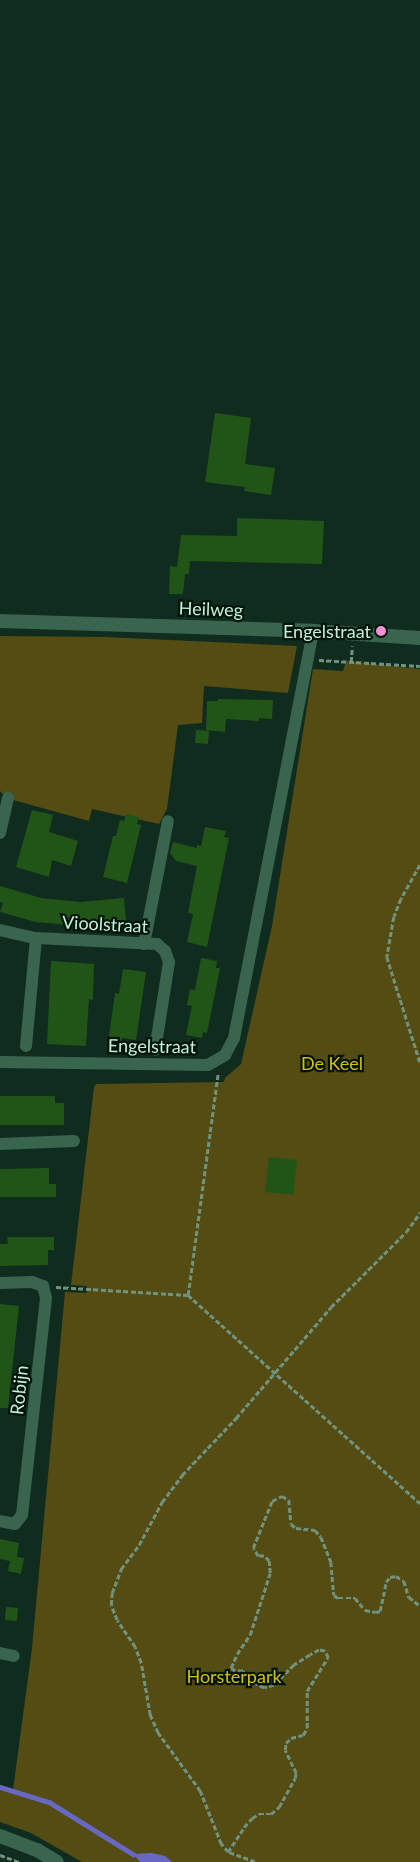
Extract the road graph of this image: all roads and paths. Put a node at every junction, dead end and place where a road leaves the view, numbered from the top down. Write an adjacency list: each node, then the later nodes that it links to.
1 (0, 621): 2 (street, Heilweg)
2 (313, 631): 3 (street, Heilweg); 4 (street, Engelstraat)
3 (420, 638)
4 (308, 659): 5 (path); 16 (street, Engelstraat)
5 (420, 666)
6 (8, 798): 8 (street)
7 (168, 821): 12 (street)
8 (0, 833)
9 (420, 865): 17 (path)
10 (0, 930): 11 (street, Vioolstraat)
11 (36, 938): 12 (street, Vioolstraat); 13 (street)
12 (144, 944): 14 (street, Vioolstraat)
13 (26, 1046)
14 (155, 1050)
15 (0, 1062): 16 (street, Engelstraat)
16 (216, 1062): 23 (path)
17 (420, 1062)
18 (74, 1142): 19 (street)
19 (0, 1144)
20 (420, 1213): 24 (path)
21 (0, 1283): 22 (street)
22 (43, 1286): 23 (path); 26 (street, Robijn)
23 (188, 1295): 24 (path)
24 (276, 1373): 25 (path); 31 (path)
25 (420, 1502)
26 (0, 1521)
27 (420, 1606): 31 (path)
28 (0, 1653): 29 (street)
29 (14, 1656)
30 (0, 1836): 34 (street)
31 (228, 1852): 35 (path)
32 (0, 1855): 33 (path)
33 (19, 1862)
34 (57, 1862)
35 (255, 1862)

